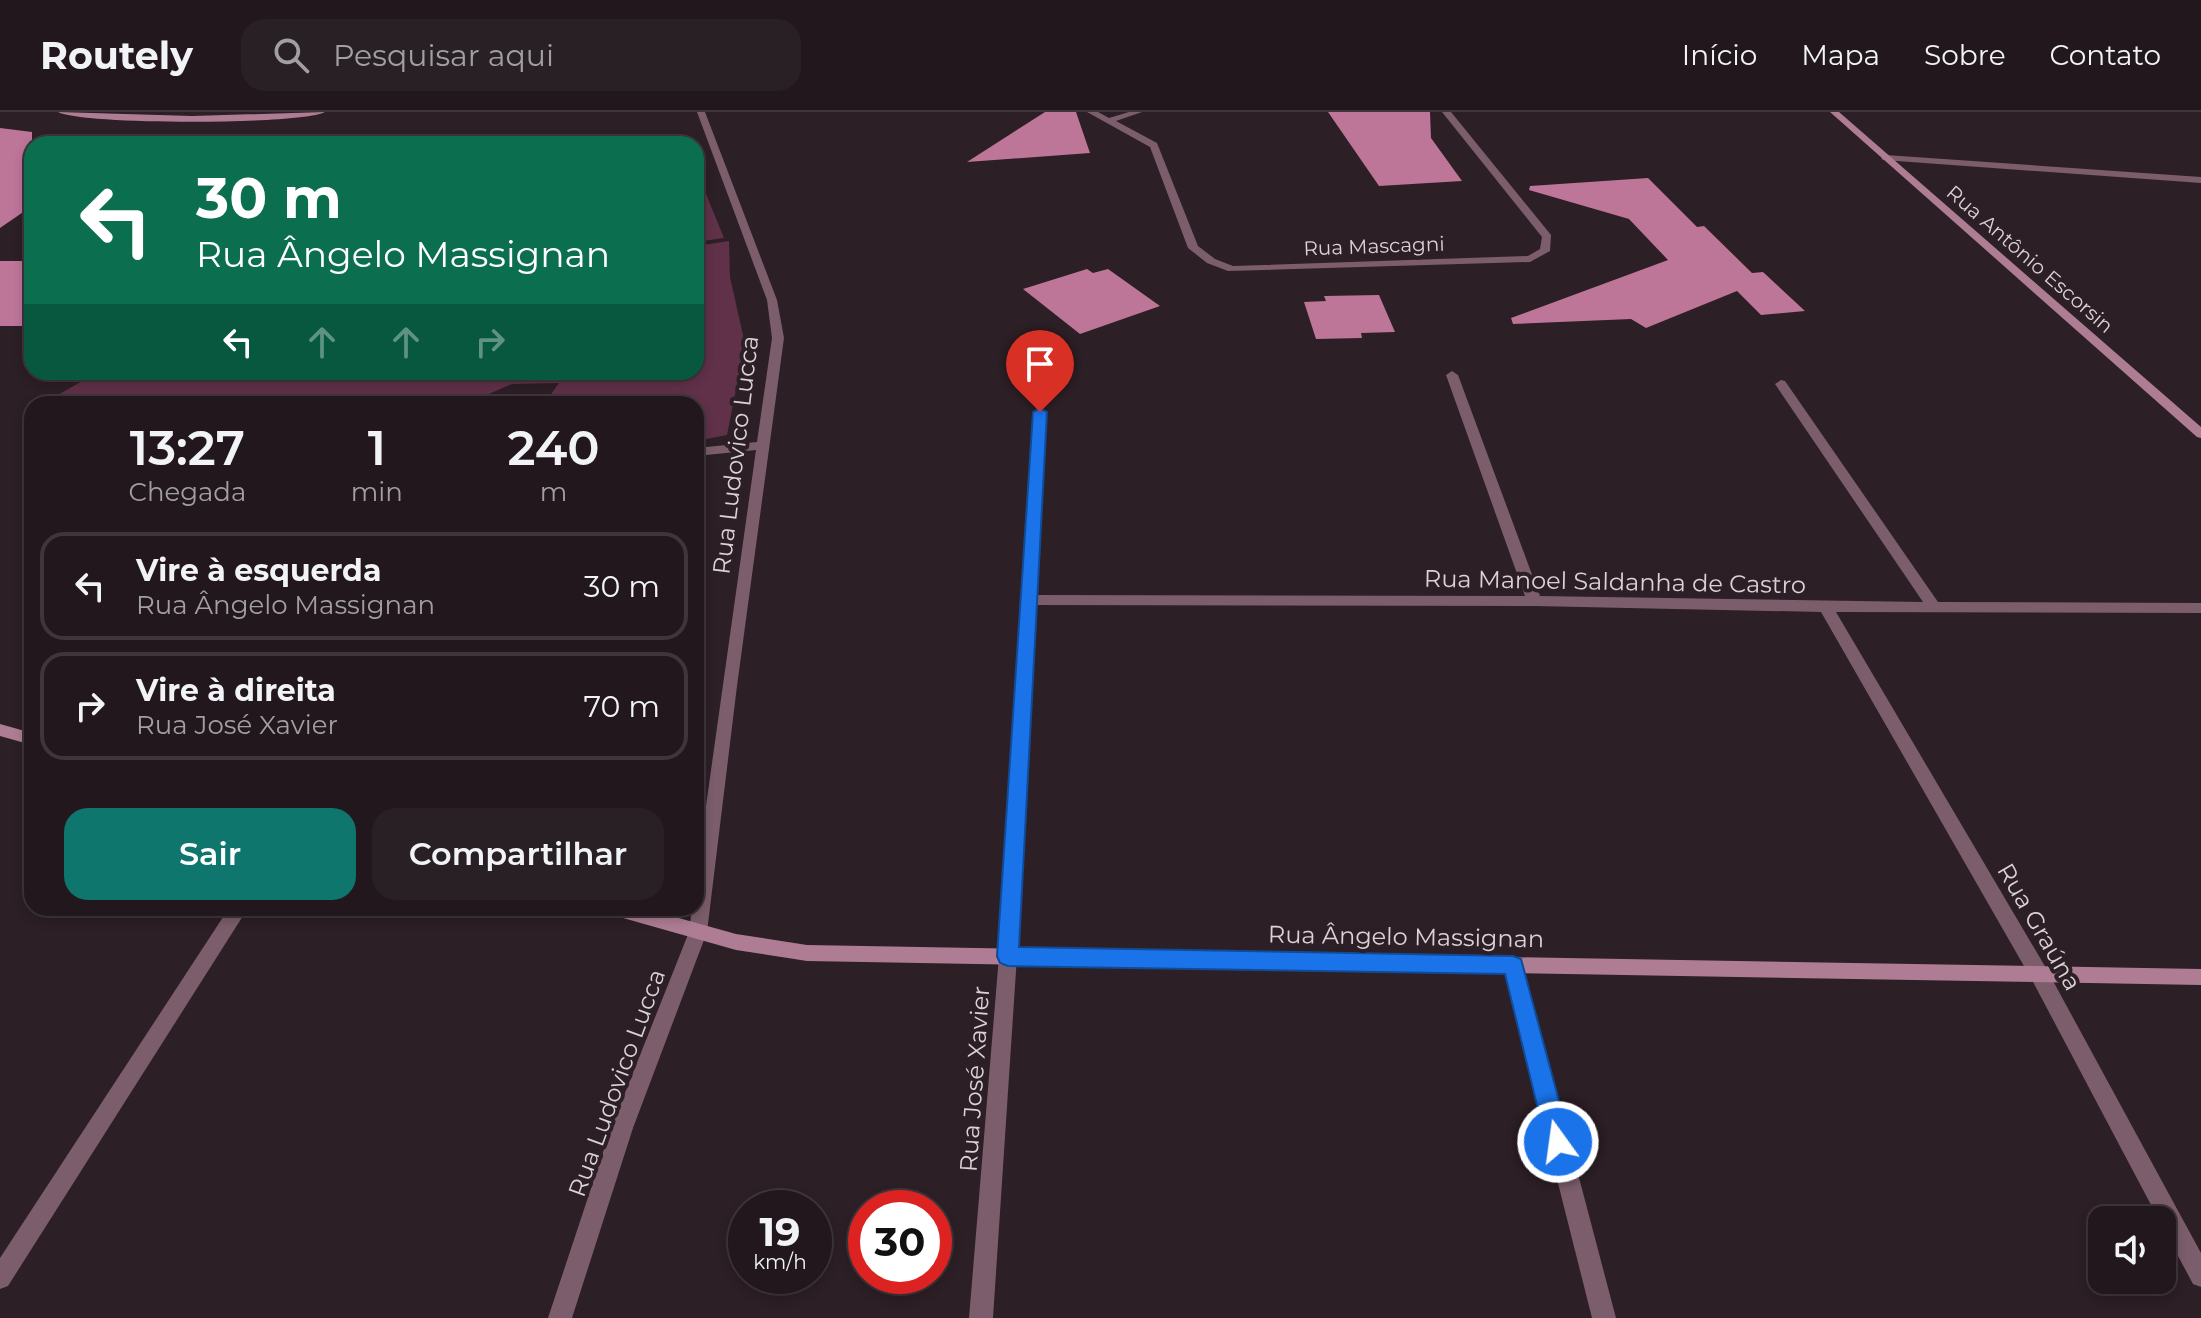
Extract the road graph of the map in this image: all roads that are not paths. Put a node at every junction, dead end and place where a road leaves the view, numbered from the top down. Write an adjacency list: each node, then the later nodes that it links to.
1 (62, 112): 8 (street)
2 (321, 112): 8 (street)
3 (701, 112): 16 (street, Rua Ludovico Lucca)
4 (1091, 112): 9 (street)
5 (1138, 112): 9 (street)
6 (1446, 112): 9 (street, Rua Mascagni)
7 (1834, 112): 10 (street, Rua Antônio Escorsin)
8 (278, 114)
9 (1108, 121)
10 (1886, 158): 11 (street); 15 (street, Rua Antônio Escorsin)
11 (2201, 180)
12 (1452, 375): 19 (street)
13 (1781, 384): 20 (street)
14 (1040, 412): 18 (street, Rua José Xavier)
15 (2201, 434)
16 (763, 445): 17 (street); 25 (street, Rua Ludovico Lucca)
17 (704, 451)
18 (1028, 600): 19 (street, Rua Manoel Saldanha de Castro); 30 (street, Rua José Xavier)
19 (1534, 601): 21 (street, Rua Manoel Saldanha de Castro)
20 (1932, 605): 21 (street, Rua Manoel Saldanha de Castro); 22 (street, Rua Manoel Saldanha de Castro)
21 (1826, 607): 32 (street, Rua Graúna)
22 (2201, 608)
23 (0, 730): 24 (street)
24 (24, 737)
25 (704, 887)
26 (234, 916): 35 (street)
27 (643, 916): 29 (street, Rua Ângelo Massignan)
28 (700, 916): 29 (street, Rua Ludovico Lucca)
29 (698, 932): 30 (street, Rua Ângelo Massignan); 36 (street, Rua Ludovico Lucca)
30 (1008, 956): 31 (street, Rua Ângelo Massignan); 37 (street, Rua José Xavier)
31 (1513, 965): 32 (street, Rua Ângelo Massignan); 38 (street)
32 (2039, 974): 33 (street, Rua Ângelo Massignan); 34 (street, Rua Graúna)
33 (2201, 977)
34 (2201, 1276)
35 (0, 1278)
36 (560, 1318)
37 (981, 1318)
38 (1604, 1318)

